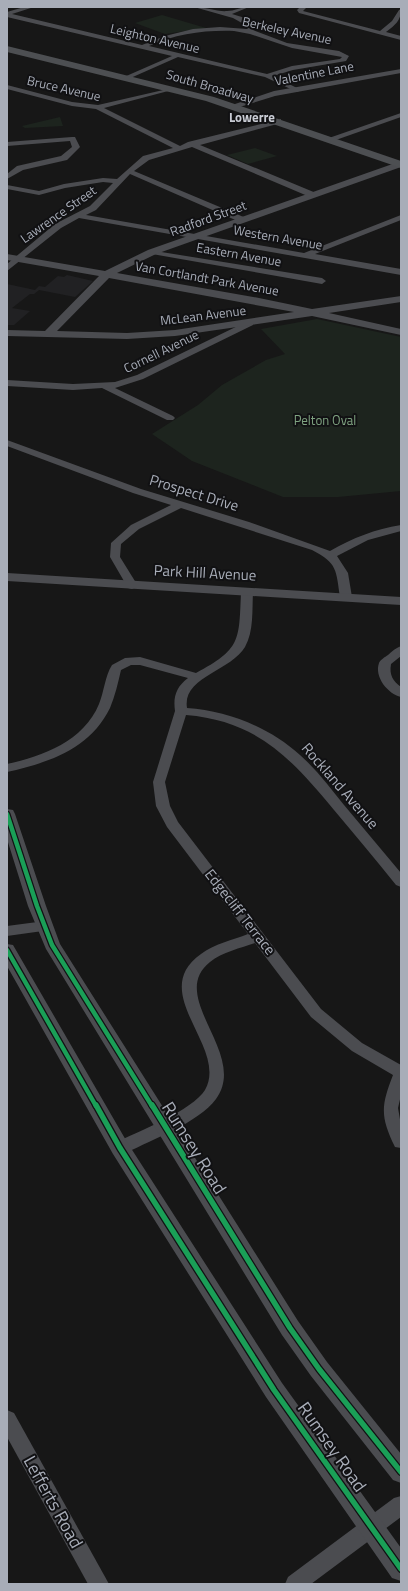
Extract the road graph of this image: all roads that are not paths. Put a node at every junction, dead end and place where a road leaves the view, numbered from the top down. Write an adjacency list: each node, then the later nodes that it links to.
1 (31, 7): 6 (street)
2 (197, 7): 7 (street)
3 (246, 7): 7 (street)
4 (304, 7): 11 (street)
5 (401, 11): 11 (street)
6 (7, 14): 8 (street, Leighton Avenue)
7 (225, 14): 10 (street)
8 (22, 20): 9 (street); 13 (street, Leighton Avenue)
9 (14, 22)
10 (248, 31): 13 (street, Berkeley Avenue); 17 (street, Berkeley Avenue)
11 (381, 33): 12 (street)
12 (401, 38)
13 (142, 47): 15 (street, Leighton Avenue)
14 (7, 49): 18 (main road, South Broadway)
15 (176, 56): 17 (street, Leighton Avenue); 18 (street)
16 (401, 71): 21 (street, Valentine Lane)
17 (267, 76): 21 (street, Leighton Avenue)
18 (126, 78): 20 (main road, South Broadway)
19 (7, 86): 23 (street, Bruce Avenue)
20 (170, 89): 22 (main road, South Broadway); 23 (street)
21 (297, 90): 22 (street, Valentine Lane)
22 (233, 106): 25 (main road, South Broadway)
23 (98, 107): 29 (street, Bruce Avenue)
24 (401, 115): 26 (street)
25 (278, 121): 26 (main road, South Broadway); 28 (street, Lawrence Street)
26 (330, 139): 30 (main road, South Broadway)
27 (7, 144): 32 (street)
28 (191, 144): 29 (street, Lawrence Street); 35 (street)
29 (178, 148): 31 (street, Lawrence Street)
30 (401, 164): 35 (street, Radford Street)
31 (129, 171): 33 (street, Lawrence Street); 38 (street)
32 (7, 177)
33 (120, 181): 34 (street); 36 (street, Lawrence Street)
34 (7, 187)
35 (312, 195): 38 (street, Radford Street)
36 (79, 216): 39 (street, Western Avenue); 43 (street, Lawrence Street)
37 (401, 217): 41 (street)
38 (243, 220): 39 (street, Radford Street)
39 (197, 236): 40 (street, Radford Street); 41 (street, Western Avenue)
40 (152, 252): 46 (street, Radford Street); 47 (street, Eastern Avenue)
41 (305, 255): 45 (street, Western Avenue)
42 (7, 257): 43 (street, Van Cortlandt Park Avenue)
43 (18, 259): 44 (street, Lawrence Street); 46 (street, Van Cortlandt Park Avenue)
44 (7, 268)
45 (401, 272)
46 (107, 274): 49 (street, Van Cortlandt Park Avenue); 53 (street, Radford Street)
47 (322, 281)
48 (401, 299): 49 (street, McLean Avenue)
49 (314, 312): 50 (street, McLean Avenue); 51 (street, Van Cortlandt Park Avenue)
50 (250, 323): 53 (street, McLean Avenue); 55 (street, Cornell Avenue)
51 (401, 332)
52 (7, 333): 53 (street, McLean Avenue)
53 (47, 335)
54 (7, 383): 55 (street, Cornell Avenue)
55 (106, 387): 56 (street)
56 (170, 418)
57 (7, 443): 58 (street, Prospect Drive)
58 (180, 504): 60 (street, Prospect Drive); 62 (street)
59 (401, 528): 60 (street)
60 (330, 555): 64 (street)
61 (7, 577): 62 (street, Park Hill Avenue)
62 (132, 586): 63 (street, Park Hill Avenue)
63 (247, 592): 64 (street, Park Hill Avenue); 67 (street)
64 (346, 597): 65 (street, Park Hill Avenue)
65 (401, 602)
66 (401, 650): 68 (street)
67 (197, 677): 69 (street); 70 (street)
68 (401, 693)
69 (181, 711): 72 (street, Rockland Avenue); 75 (street, Edgecliff Terrace)
70 (7, 768)
71 (7, 814): 73 (street, Rumsey Road)
72 (401, 882)
73 (45, 926): 74 (street); 78 (street, Rumsey Road)
74 (7, 931)
75 (258, 936): 77 (street, Edgecliff Terrace); 78 (street)
76 (7, 950): 80 (street, Rumsey Road)
77 (401, 1073): 79 (street, Edgecliff Terrace)
78 (164, 1126): 80 (street); 82 (street, Rumsey Road)
79 (401, 1142)
80 (120, 1148): 84 (street, Rumsey Road)
81 (7, 1419): 86 (street, Lefferts Road)
82 (401, 1472)
83 (401, 1505): 84 (street)
84 (371, 1528): 85 (street, Rumsey Road); 87 (street)
85 (401, 1569)
86 (99, 1584)
87 (295, 1584)

